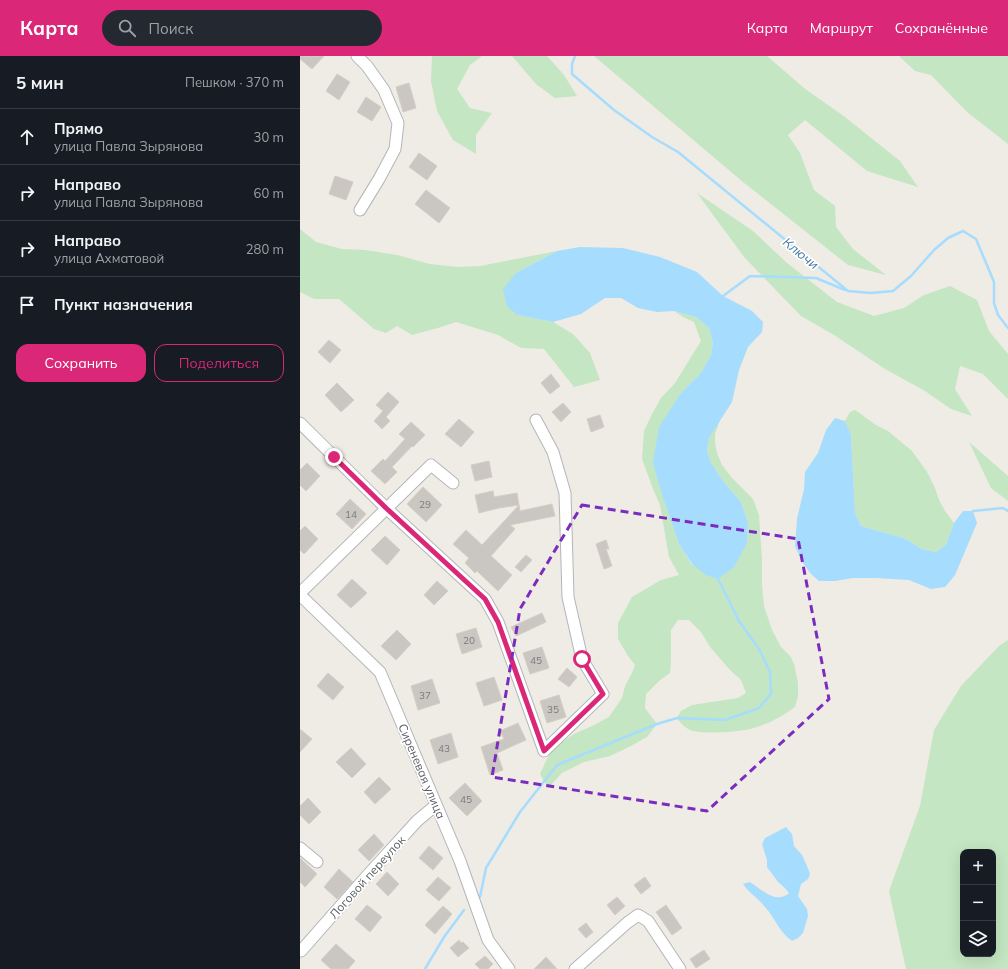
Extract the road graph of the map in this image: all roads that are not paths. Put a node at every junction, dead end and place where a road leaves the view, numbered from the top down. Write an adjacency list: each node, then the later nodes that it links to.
1 (357, 56): 2 (street)
2 (360, 210)
3 (536, 420): 6 (street)
4 (300, 424): 6 (street)
5 (453, 483): 6 (street)
6 (386, 508): 7 (street)
7 (300, 594): 8 (street, Сиреневая улица)
8 (436, 805): 11 (street, Логовой переулок); 12 (street, Сиреневая улица)
9 (300, 848): 10 (street)
10 (317, 862)
11 (301, 951)
12 (509, 969)
13 (575, 969): 14 (street)
14 (680, 969)

